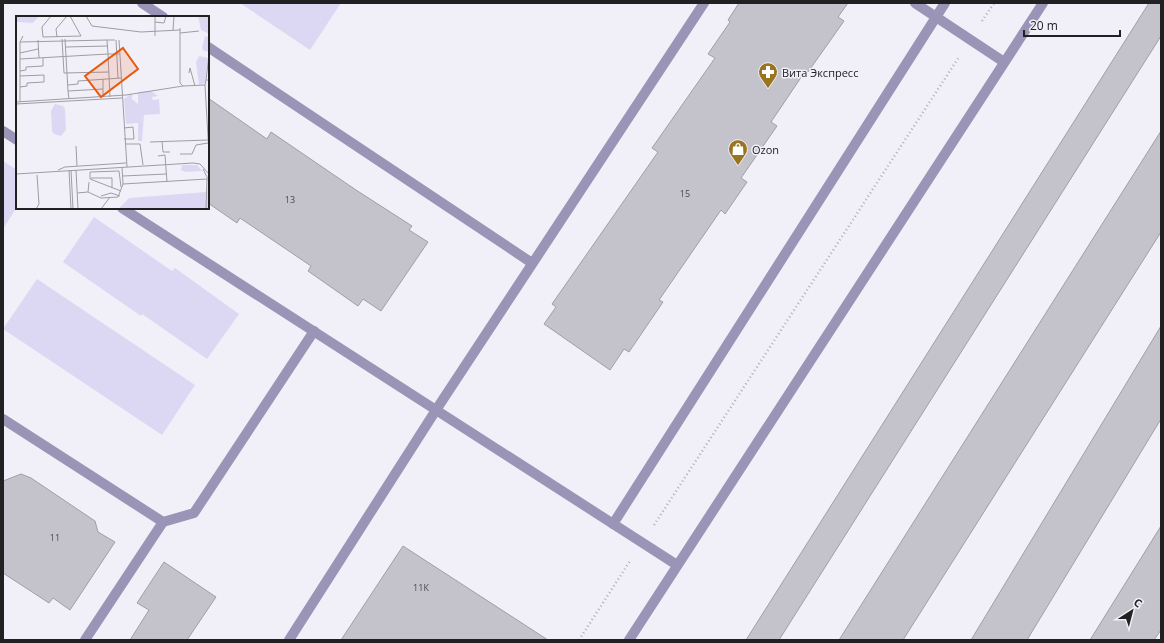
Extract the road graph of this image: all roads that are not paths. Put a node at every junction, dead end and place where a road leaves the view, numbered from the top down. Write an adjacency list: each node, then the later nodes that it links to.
1 (142, 3): 6 (street)
2 (704, 3): 13 (street)
3 (915, 3): 7 (street)
4 (945, 3): 7 (street)
5 (1043, 3): 9 (street)
6 (162, 16)
7 (936, 17): 9 (street); 18 (street)
8 (209, 48): 13 (street)
9 (1004, 62): 19 (street)
10 (3, 131): 11 (street)
11 (16, 139)
12 (124, 209): 14 (street)
13 (532, 264): 15 (street)
14 (314, 332): 15 (street); 17 (street)
15 (436, 410): 18 (street); 21 (street)
16 (3, 419): 17 (street)
17 (163, 522): 20 (street)
18 (613, 524): 19 (street)
19 (677, 566): 22 (street)
20 (85, 640)
21 (289, 640)
22 (629, 640)

